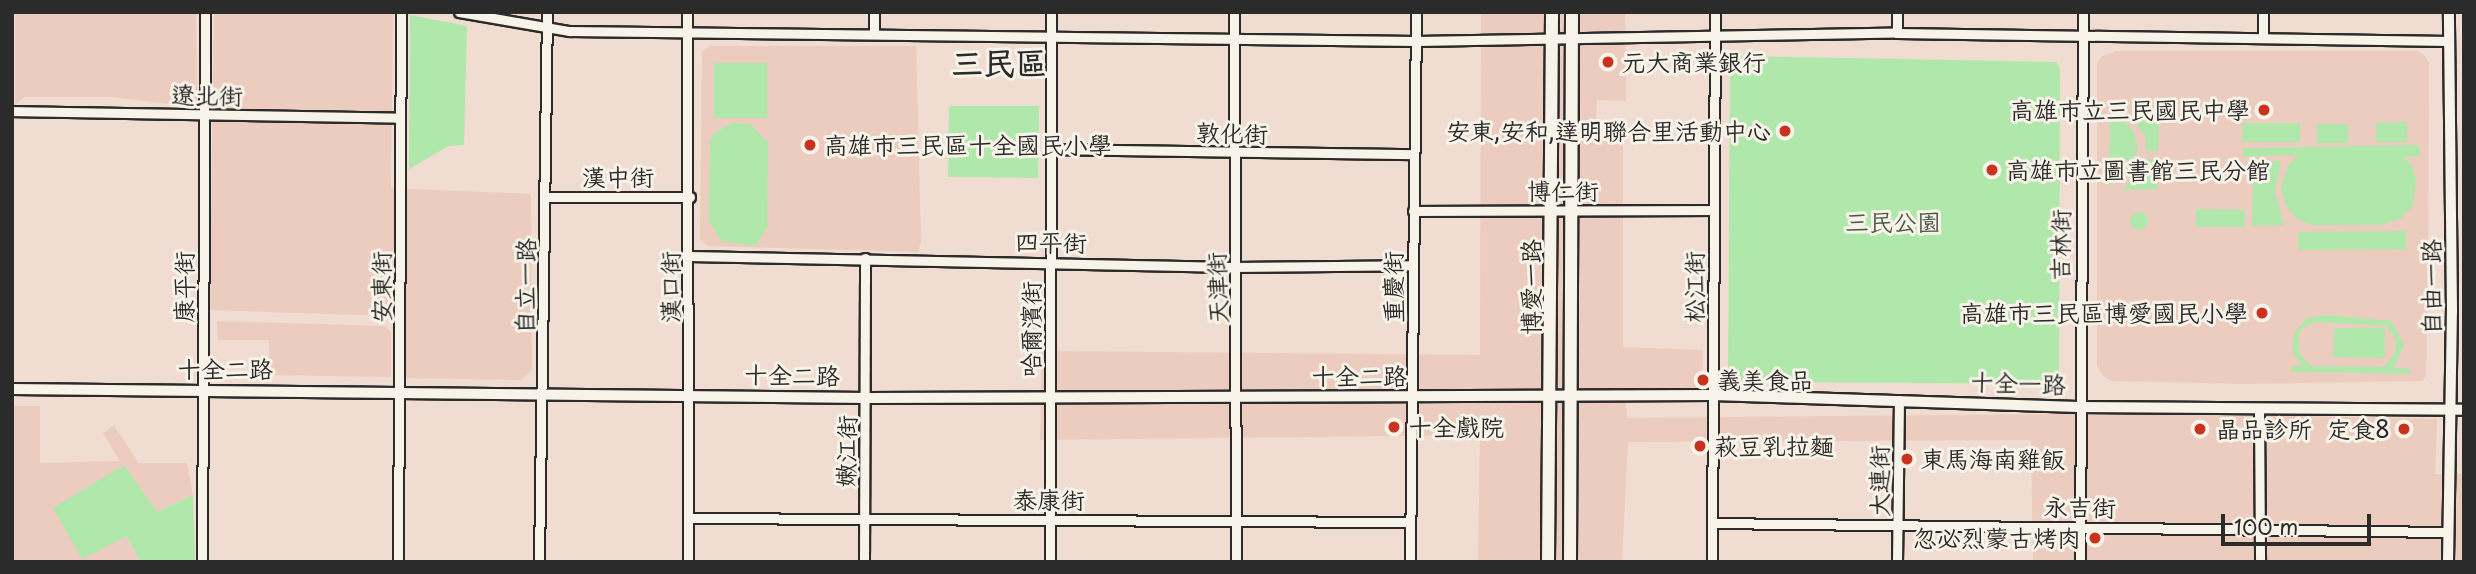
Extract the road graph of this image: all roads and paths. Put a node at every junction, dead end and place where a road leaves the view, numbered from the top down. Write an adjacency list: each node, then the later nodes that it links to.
1 (205, 12): 31 (street, 康平街)
2 (401, 12): 32 (street, 安東街)
3 (459, 12): 17 (street)
4 (547, 12): 17 (street, 自立一路)
5 (687, 12): 18 (street, 漢口街)
6 (874, 12): 21 (street)
7 (1051, 12): 23 (street, 哈爾濱街)
8 (1234, 12): 25 (street, 天津街)
9 (1416, 12): 28 (street, 重慶街)
10 (1552, 12): 26 (main road, 博愛一路)
11 (1572, 12): 27 (main road, 博愛一路)
12 (1715, 12): 19 (street, 松江街)
13 (1897, 12): 20 (street)
14 (2083, 12): 22 (street, 吉林街)
15 (2263, 12): 24 (street)
16 (2449, 12): 29 (street, 自由一路)
17 (547, 30): 18 (street); 36 (street, 自立一路)
18 (685, 32): 21 (street); 37 (street, 漢口街)
19 (1715, 33): 20 (street); 27 (street); 40 (street, 松江街)
20 (1897, 33): 22 (street)
21 (874, 34): 23 (street)
22 (2082, 34): 24 (street); 60 (street, 吉林街)
23 (1051, 35): 25 (street); 33 (street, 哈爾濱街)
24 (2263, 36): 29 (street)
25 (1234, 37): 28 (street); 34 (street, 天津街)
26 (1552, 39): 27 (street); 28 (street); 38 (main road, 博愛一路)
27 (1572, 39): 39 (main road, 博愛一路)
28 (1417, 41): 35 (street, 重慶街)
29 (2449, 41): 62 (street, 自由一路)
30 (12, 111): 31 (street, 遼北街)
31 (204, 114): 32 (street, 遼北街); 48 (street, 康平街)
32 (400, 118): 49 (street, 安東街)
33 (1051, 149): 34 (street, 敦化街); 44 (street, 哈爾濱街)
34 (1234, 152): 35 (street, 敦化街); 46 (street, 天津街)
35 (1413, 154): 41 (street, 重慶街)
36 (546, 197): 37 (street, 漢中街); 50 (street, 自立一路)
37 (690, 197): 42 (street, 漢口街)
38 (1552, 210): 39 (street, 博仁街); 41 (street, 博仁街); 53 (main road, 博愛一路)
39 (1574, 210): 40 (street, 博仁街); 55 (main road, 博愛一路)
40 (1714, 210): 54 (street, 松江街)
41 (1413, 211): 45 (street, 重慶街)
42 (689, 256): 43 (street, 四平街); 51 (street, 漢口街)
43 (865, 258): 44 (street, 四平街); 57 (street, 嫩江街)
44 (1050, 261): 46 (street, 四平街); 52 (street, 哈爾濱街)
45 (1412, 265): 46 (street, 四平街); 58 (street, 重慶街)
46 (1234, 267): 56 (street, 天津街)
47 (12, 390): 48 (street, 十全二路)
48 (202, 390): 49 (street, 十全二路); 74 (street, 康平街)
49 (402, 391): 50 (street, 十全二路); 75 (street, 安東街)
50 (541, 393): 51 (street, 十全二路); 76 (street, 自立一路)
51 (690, 395): 57 (street, 十全二路); 64 (street, 漢口街)
52 (1050, 395): 56 (street, 十全二路); 57 (street, 十全二路); 66 (street, 哈爾濱街)
53 (1552, 395): 55 (street, 十全二路); 58 (street, 十全二路); 82 (main road, 博愛一路)
54 (1713, 395): 55 (street, 十全一路); 59 (street, 十全一路); 69 (street, 松江街)
55 (1571, 396): 83 (main road, 博愛一路)
56 (1237, 397): 58 (street, 十全二路); 67 (street, 天津街)
57 (867, 398): 65 (street, 嫩江街)
58 (1411, 398): 68 (street, 重慶街)
59 (1899, 400): 60 (street, 十全一路); 70 (street, 大連街)
60 (2078, 407): 61 (street, 十全一路); 71 (street, 吉林街)
61 (2259, 409): 62 (street, 十全一路); 72 (street)
62 (2449, 410): 63 (street, 十全一路); 73 (street, 自由一路)
63 (2464, 410)
64 (688, 518): 65 (street, 泰康街); 77 (street, 漢口街)
65 (864, 519): 66 (street, 泰康街); 78 (street, 嫩江街)
66 (1050, 520): 67 (street, 泰康街); 79 (street, 哈爾濱街)
67 (1236, 521): 68 (street, 泰康街); 80 (street, 天津街)
68 (1410, 522): 81 (street, 重慶街)
69 (1712, 523): 70 (street, 永吉街); 84 (street, 松江街)
70 (1898, 525): 71 (street, 永吉街); 85 (street, 大連街)
71 (2080, 526): 72 (street, 永吉街); 86 (street, 吉林街)
72 (2261, 530): 73 (street, 永吉街); 87 (street)
73 (2447, 531): 88 (street, 自由一路)
74 (202, 562)
75 (398, 562)
76 (539, 562)
77 (688, 562)
78 (864, 562)
79 (1050, 562)
80 (1236, 562)
81 (1410, 562)
82 (1548, 562)
83 (1570, 562)
84 (1712, 562)
85 (1897, 562)
86 (2080, 562)
87 (2260, 562)
88 (2448, 562)

